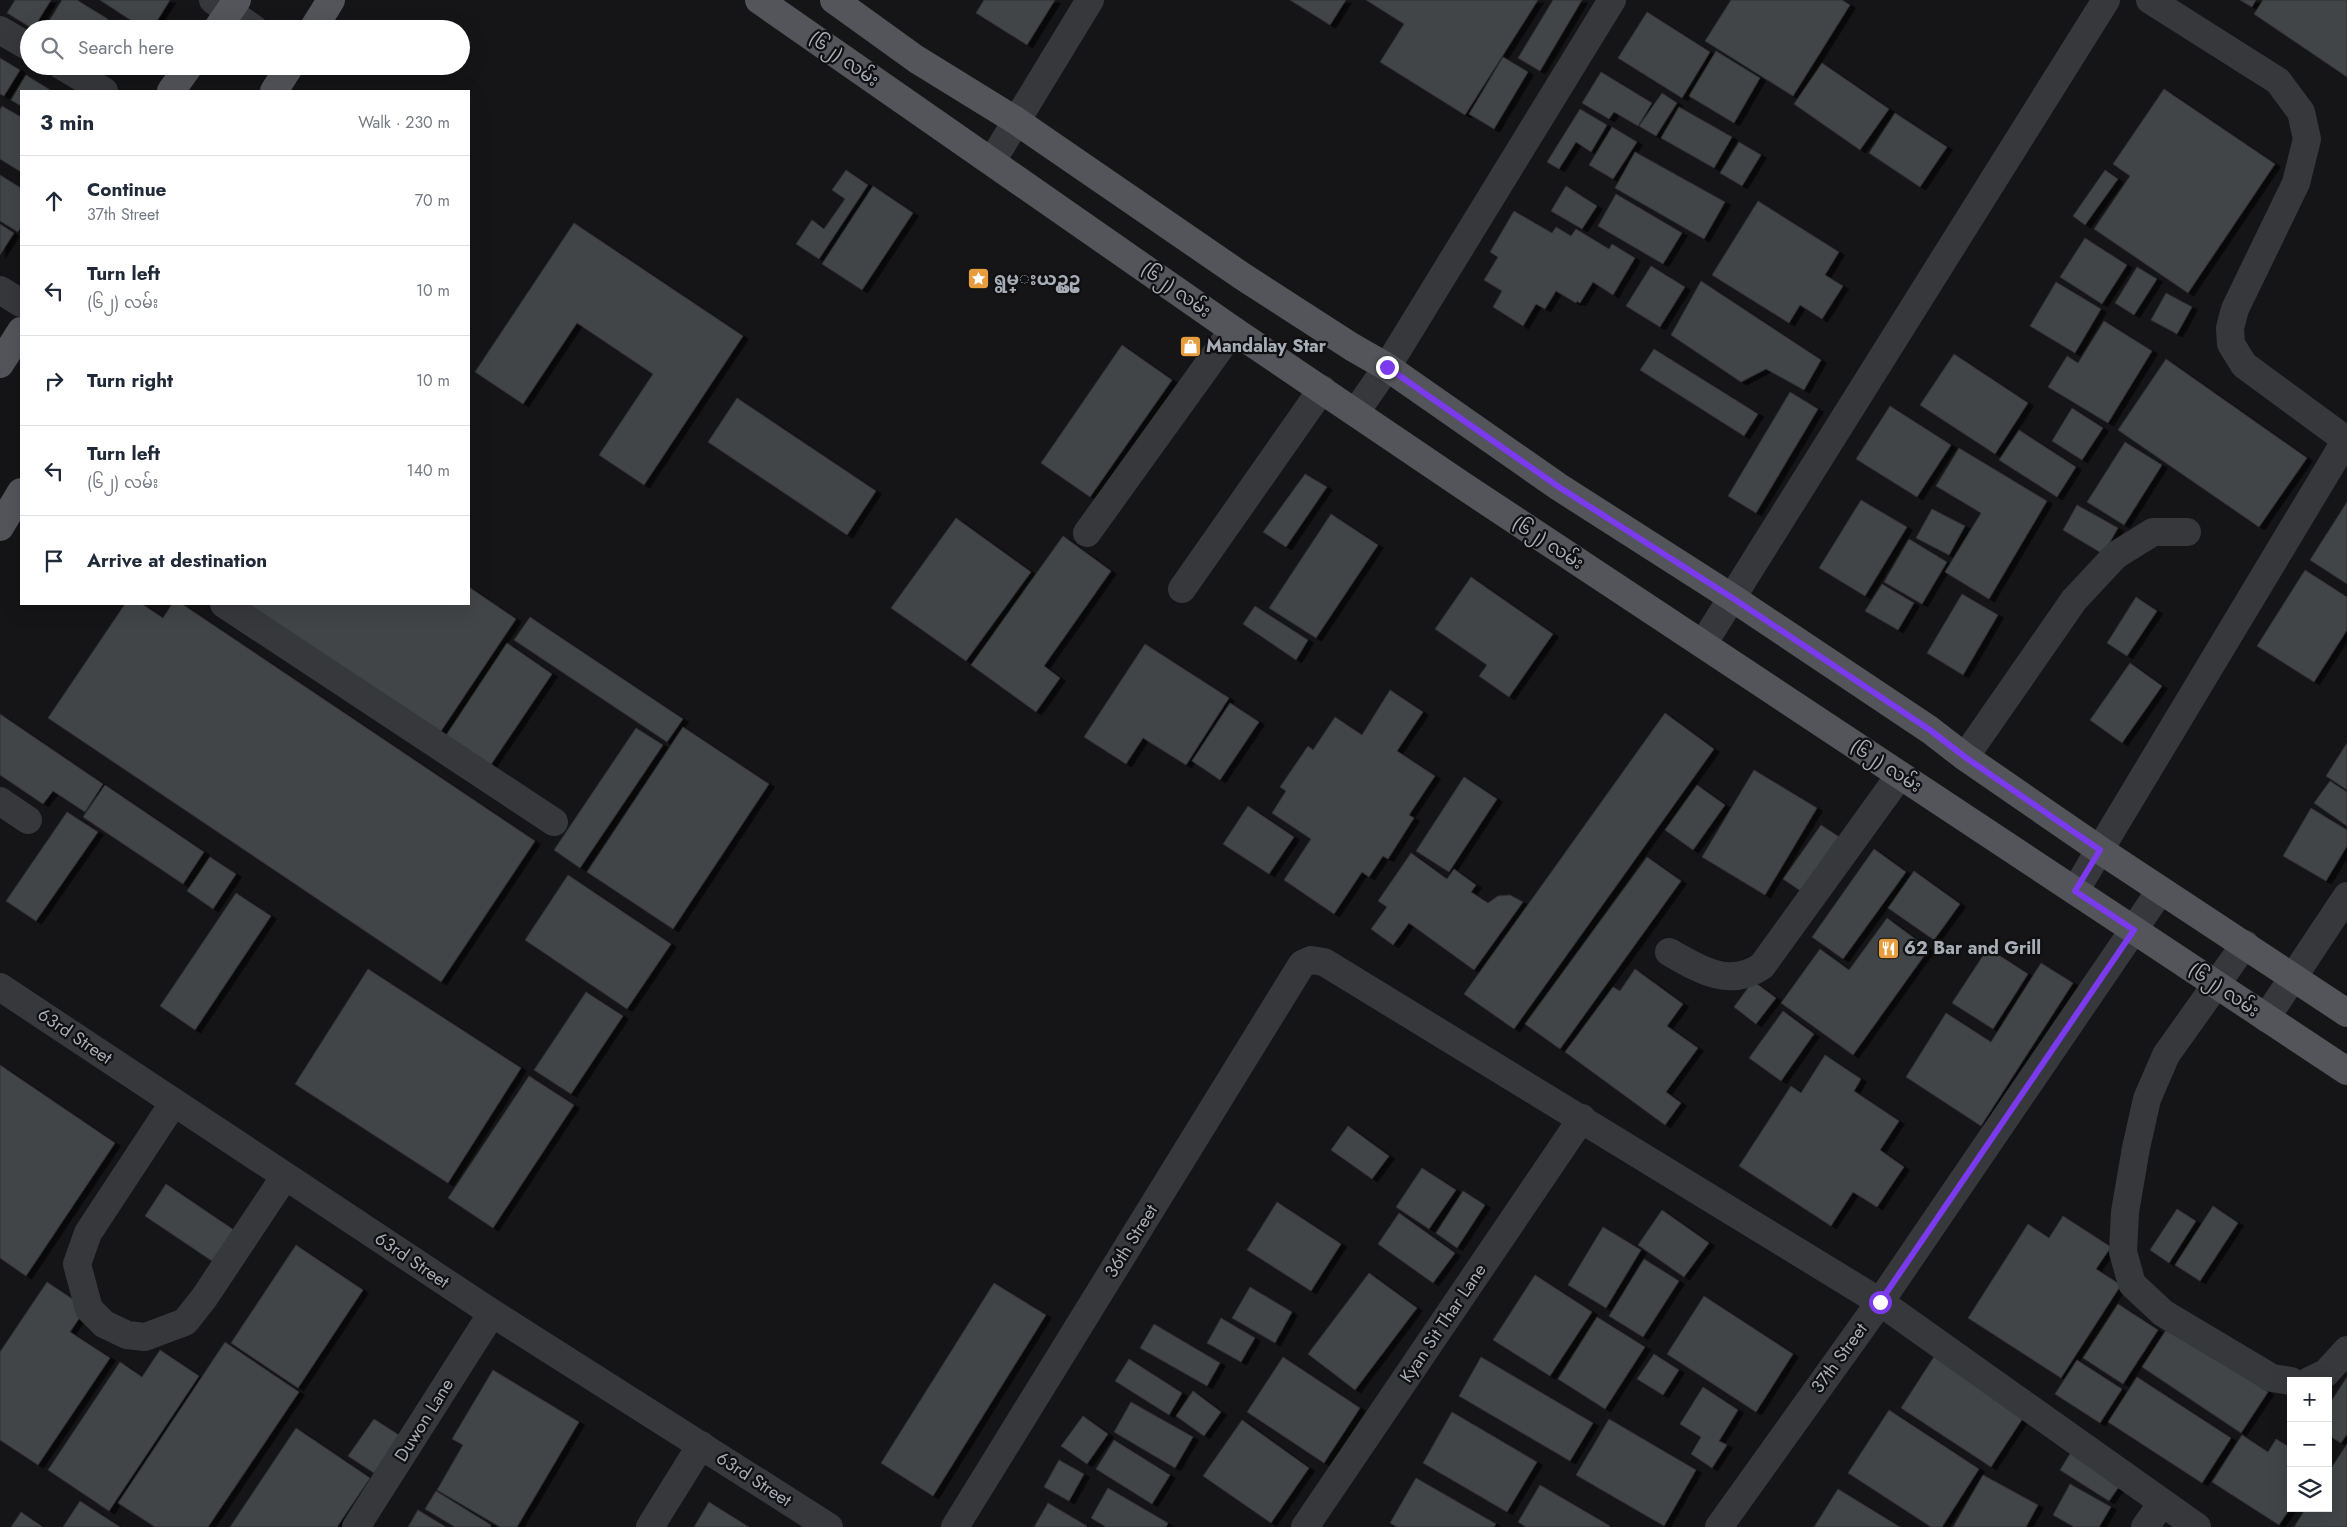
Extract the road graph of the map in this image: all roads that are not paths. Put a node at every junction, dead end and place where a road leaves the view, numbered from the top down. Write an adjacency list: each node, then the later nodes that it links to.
1 (331, 0): 10 (main road)
2 (760, 0): 20 (main road, (၆၂) လမ်း)
3 (834, 0): 19 (main road)
4 (1090, 0): 19 (street)
5 (1612, 0): 26 (street)
6 (2106, 0): 35 (street)
7 (2150, 0): 29 (street)
8 (224, 10): 9 (street)
9 (240, 20)
10 (319, 20)
11 (0, 30): 12 (street)
12 (20, 42)
13 (77, 75): 16 (street)
14 (183, 75): 17 (main road)
15 (284, 75): 18 (main road)
16 (102, 90)
17 (172, 90)
18 (275, 90)
19 (1015, 120): 20 (street); 26 (main road)
20 (992, 161): 23 (main road, (၆၂) လမ်း)
21 (0, 290): 22 (street)
22 (20, 302)
23 (1233, 330): 27 (main road, (၆၂) လမ်း); 33 (street)
24 (20, 333): 25 (main road)
25 (0, 364)
26 (1387, 367): 28 (street); 35 (main road)
27 (1322, 389): 28 (main road, (၆၂) လမ်း); 34 (street)
28 (1356, 412): 37 (main road, (၆၂) လမ်း)
29 (2347, 439): 43 (street)
30 (20, 494): 31 (main road)
31 (0, 527)
32 (2187, 532): 38 (street)
33 (1087, 533)
34 (1182, 588)
35 (1731, 597): 37 (street); 38 (main road)
36 (226, 605): 42 (street)
37 (1703, 644): 39 (main road, (၆၂) လမ်း)
38 (1965, 757): 43 (main road)
39 (1900, 776): 44 (main road, (၆၂) လမ်း); 49 (street)
40 (0, 801): 41 (street)
41 (28, 820)
42 (554, 822)
43 (2100, 850): 44 (street); 45 (main road)
44 (2075, 891): 47 (main road, (၆၂) လမ်း)
45 (2160, 891): 47 (street, 37th Street); 48 (main road)
46 (2347, 896): 50 (street)
47 (2134, 930): 51 (main road, (၆၂) လမ်း); 59 (street, 37th Street)
48 (2245, 944): 50 (main road); 51 (street)
49 (1669, 952)
50 (2293, 975): 53 (main road); 54 (street)
51 (2216, 984): 54 (main road, (၆၂) လမ်း); 63 (street)
52 (0, 987): 56 (street, 63rd Street)
53 (2347, 1013)
54 (2266, 1018): 55 (main road, (၆၂) လမ်း)
55 (2347, 1071)
56 (174, 1102): 58 (street, 63rd Street); 58 (street)
57 (1582, 1118): 59 (street); 69 (street, 36th Street); 70 (street, Kyan Sit Thar Lane)
58 (285, 1176): 60 (street, 63rd Street)
59 (1880, 1302): 65 (street); 71 (street, 37th Street)
60 (492, 1313): 64 (street, 63rd Street); 66 (street, Duwon Lane)
61 (2347, 1350): 62 (street)
62 (2318, 1377)
63 (2287, 1381)
64 (701, 1445): 67 (street); 68 (street, 63rd Street)
65 (2162, 1503): 72 (street); 73 (street)
66 (356, 1527)
67 (650, 1527)
68 (829, 1527)
69 (955, 1527)
70 (1305, 1527)
71 (1719, 1527)
72 (2144, 1527)
73 (2197, 1527)

